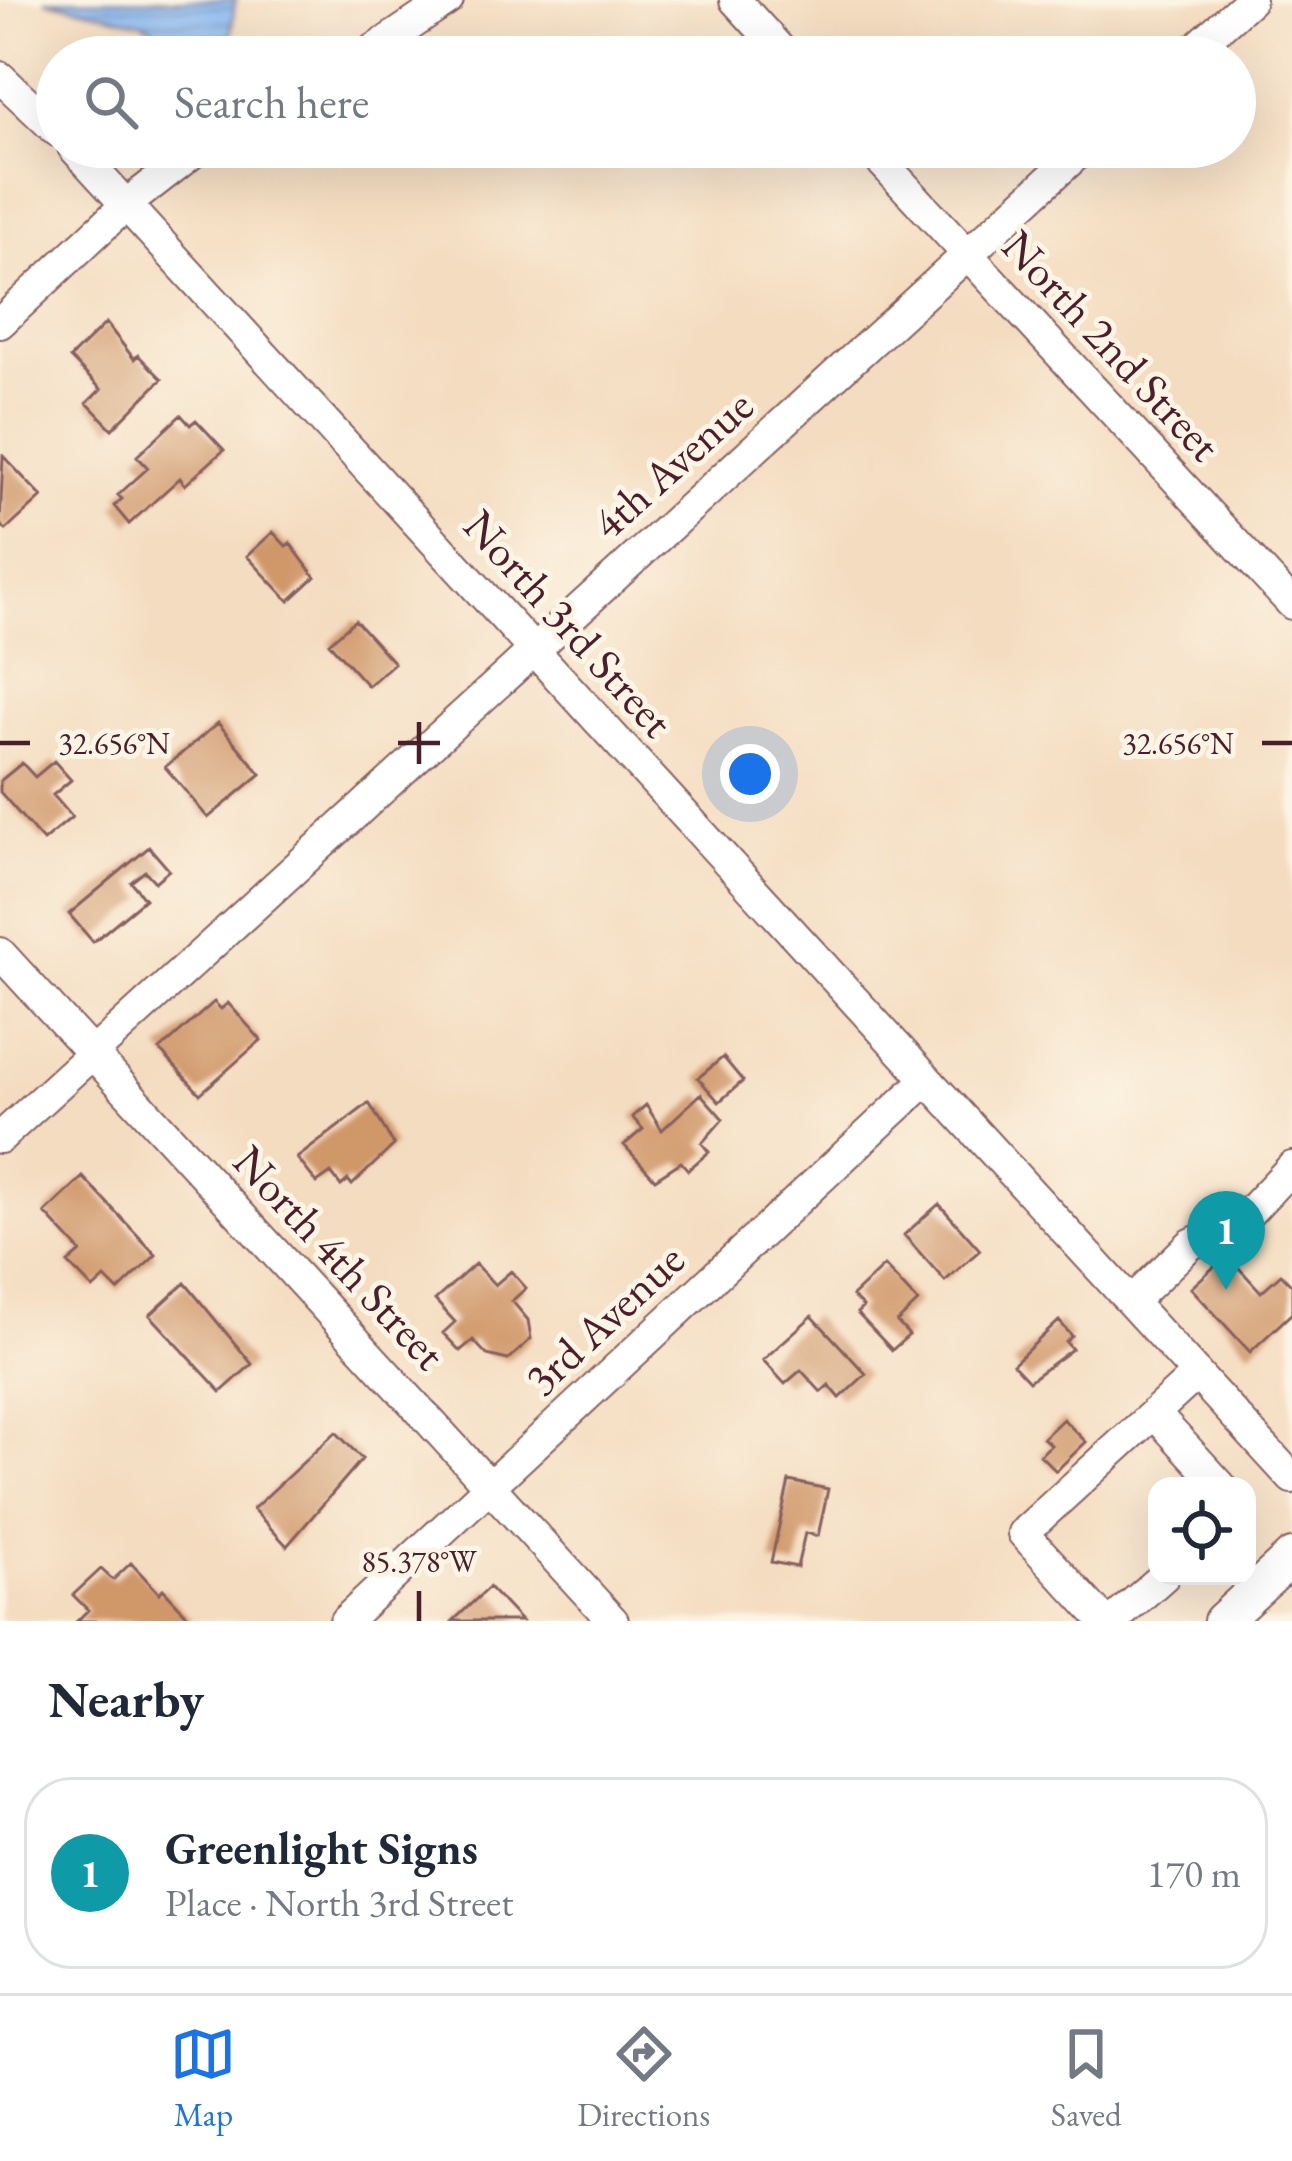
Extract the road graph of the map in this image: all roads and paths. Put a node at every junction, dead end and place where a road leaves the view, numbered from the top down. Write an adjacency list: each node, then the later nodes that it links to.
1 (448, 0): 4 (street)
2 (735, 0): 5 (street)
3 (1250, 0): 6 (street)
4 (394, 36)
5 (768, 36)
6 (1210, 36)
7 (0, 77): 8 (street)
8 (36, 111)
9 (94, 168): 13 (street, North 3rd Street)
10 (173, 168): 13 (street)
11 (887, 168): 14 (street, North 2nd Street)
12 (1061, 168): 14 (street, 4th Avenue)
13 (128, 203): 15 (street); 17 (street, North 3rd Street)
14 (965, 254): 16 (street, North 2nd Street); 17 (street, 4th Avenue)
15 (0, 322)
16 (1292, 604)
17 (532, 649): 19 (street, 4th Avenue); 20 (street, North 3rd Street)
18 (0, 953): 19 (street, North 4th Street)
19 (93, 1054): 21 (street, 4th Avenue); 28 (street, North 4th Street)
20 (924, 1082): 23 (street, North 3rd Street); 28 (street, 3rd Avenue)
21 (0, 1138)
22 (1292, 1167): 23 (street)
23 (1131, 1302): 24 (street, North 3rd Street)
24 (1197, 1374): 25 (street); 27 (street, North 3rd Street)
25 (1154, 1413): 26 (street); 35 (street)
26 (1213, 1477)
27 (1292, 1478)
28 (490, 1487): 33 (street, 3rd Avenue); 34 (street, North 4th Street)
29 (1292, 1557): 30 (main road)
30 (1256, 1578)
31 (1152, 1585): 35 (street)
32 (1243, 1585): 36 (main road)
33 (345, 1621)
34 (613, 1621)
35 (1109, 1621)
36 (1222, 1621)

